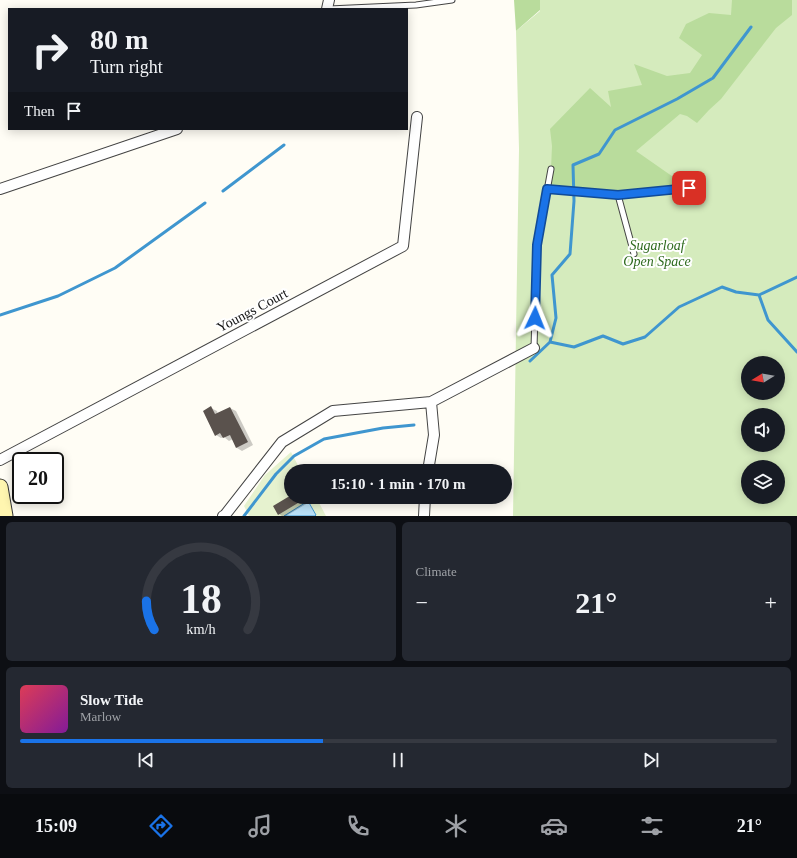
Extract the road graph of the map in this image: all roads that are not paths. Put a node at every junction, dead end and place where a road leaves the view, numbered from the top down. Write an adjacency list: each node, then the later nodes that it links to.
1 (452, 0): 2 (lane)
2 (357, 8)
3 (417, 117): 13 (street, Youngs Court)
4 (174, 130): 8 (street)
5 (551, 168): 7 (lane)
6 (689, 188): 9 (lane)
7 (547, 189): 9 (lane); 11 (lane)
8 (0, 190)
9 (618, 195): 10 (lane)
10 (634, 254)
11 (534, 348): 12 (street)
12 (431, 402): 14 (street); 18 (street)
13 (0, 460)
14 (429, 464)
15 (0, 488): 17 (street)
16 (425, 504): 19 (street)
17 (5, 516)
18 (223, 516)
19 (424, 516)

